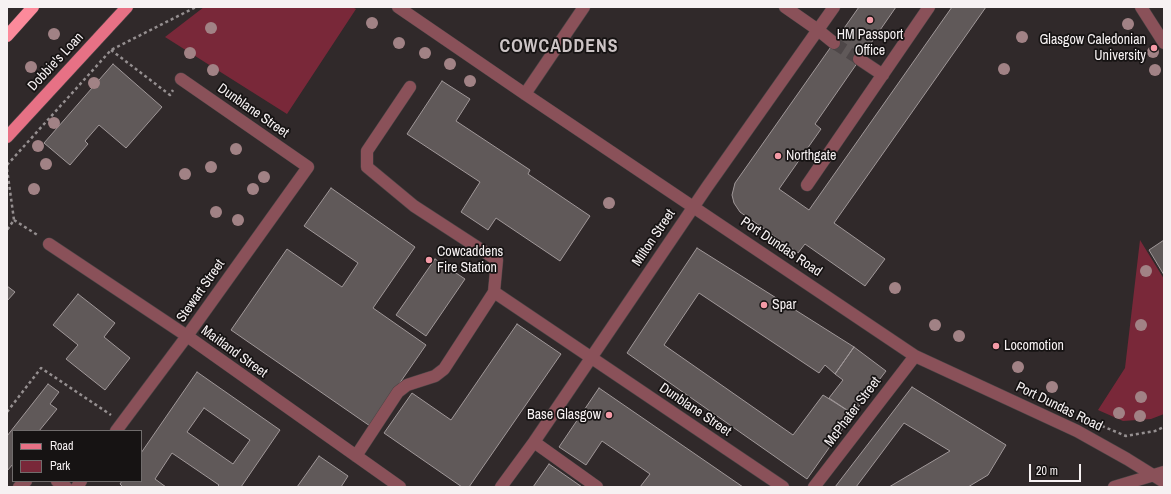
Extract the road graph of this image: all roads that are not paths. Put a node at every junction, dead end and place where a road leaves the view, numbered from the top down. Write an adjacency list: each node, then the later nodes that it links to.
1 (33, 7): 10 (highway)
2 (127, 7): 18 (main road, Dobbie's Loan)
3 (398, 7): 17 (street, Port Dundas Road)
4 (785, 7): 9 (street)
5 (834, 7): 9 (street, Milton Street)
6 (929, 7): 14 (street)
7 (1141, 7): 12 (street)
8 (579, 9): 17 (street)
9 (818, 30): 11 (street); 21 (street, Milton Street)
10 (7, 36)
11 (834, 43)
12 (1164, 43)
13 (859, 60): 14 (street)
14 (883, 75): 20 (street)
15 (181, 79): 19 (street, Dunblane Street)
16 (410, 87): 23 (street)
17 (525, 94): 21 (street, Port Dundas Road)
18 (7, 137)
19 (308, 167): 24 (street, Stewart Street)
20 (807, 185)
21 (694, 206): 25 (street, Port Dundas Road); 26 (street, Milton Street)
22 (49, 244): 24 (street, Maitland Street)
23 (494, 292): 26 (street, Dunblane Street); 29 (street)
24 (187, 336): 27 (street, Stewart Street); 29 (street, Maitland Street)
25 (915, 356): 30 (street, Port Dundas Road); 36 (street, McPhater Street)
26 (591, 358): 28 (street, Milton Street); 35 (street, Dunblane Street)
27 (119, 427)
28 (534, 442): 33 (street, Milton Street); 34 (street)
29 (356, 456): 32 (street, Maitland Street)
30 (1159, 473): 31 (street, Port Dundas Road); 37 (street)
31 (1164, 482)
32 (397, 486)
33 (501, 487)
34 (597, 487)
35 (783, 487)
36 (814, 487)
37 (1114, 487)

